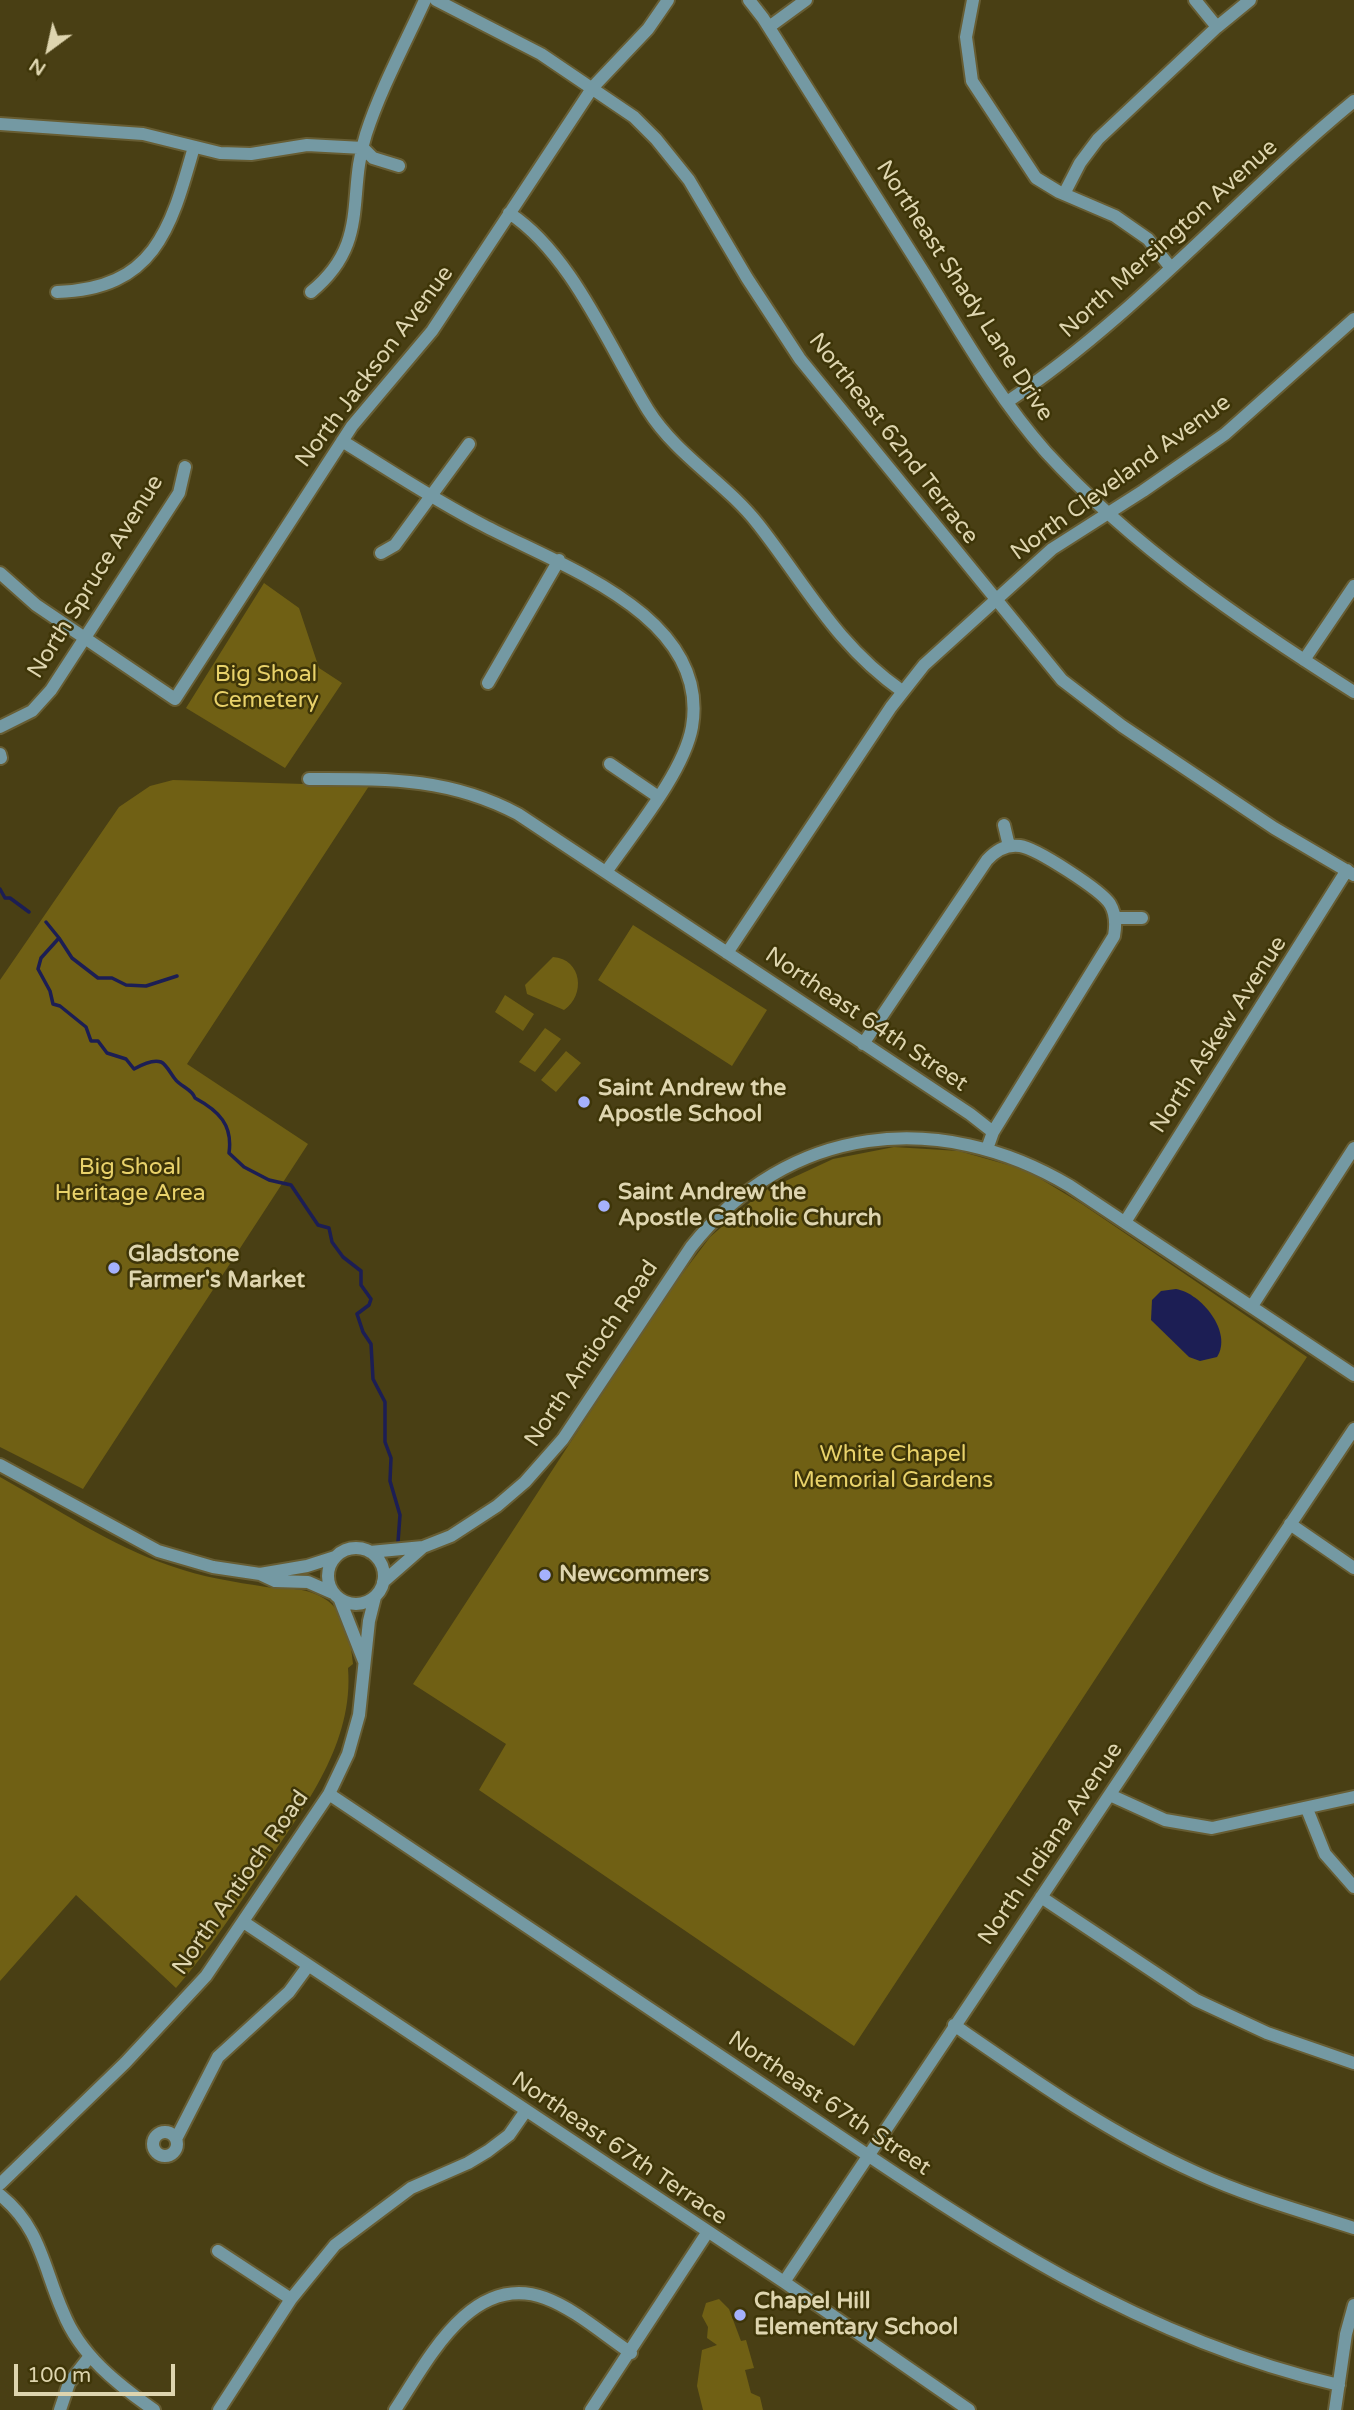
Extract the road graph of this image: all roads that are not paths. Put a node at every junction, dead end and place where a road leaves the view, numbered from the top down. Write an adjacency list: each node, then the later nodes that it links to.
1 (425, 0): 15 (street)
2 (436, 0): 11 (street, Northeast 62nd Terrace)
3 (668, 0): 11 (street, North Jackson Avenue)
4 (749, 0): 9 (street, Northeast Shady Lane Drive)
5 (806, 0): 9 (street)
6 (973, 0): 17 (street)
7 (1195, 0): 10 (street)
8 (1250, 0): 10 (street)
9 (769, 27): 23 (street, Northeast Shady Lane Drive)
10 (1217, 27): 17 (street)
11 (593, 87): 18 (street, North Jackson Avenue); 33 (street, Northeast 62nd Terrace)
12 (1354, 101): 19 (street, North Mersington Avenue)
13 (0, 124): 14 (street)
14 (194, 147): 15 (street); 20 (street)
15 (363, 148): 16 (street); 21 (street)
16 (399, 166)
17 (1064, 194): 19 (street)
18 (509, 213): 24 (street, North Jackson Avenue); 37 (street)
19 (1171, 268): 23 (street, North Mersington Avenue)
20 (57, 292)
21 (311, 292)
22 (1354, 319): 28 (street, North Cleveland Avenue)
23 (1007, 402): 28 (street, Northeast Shady Lane Drive)
24 (342, 441): 27 (street); 34 (street, North Jackson Avenue)
25 (469, 444): 27 (street)
26 (185, 467): 34 (street, North Spruce Avenue)
27 (432, 495): 29 (street); 30 (street)
28 (1107, 513): 33 (street, North Cleveland Avenue); 35 (street, Northeast Shady Lane Drive)
29 (381, 553)
30 (559, 560): 36 (street); 42 (street)
31 (0, 573): 34 (street)
32 (1354, 586): 35 (street)
33 (994, 600): 37 (street, North Cleveland Avenue); 46 (street, Northeast 62nd Terrace)
34 (85, 638): 39 (street, North Spruce Avenue)
35 (1304, 660): 38 (street, Northeast Shady Lane Drive)
36 (488, 683)
37 (902, 691): 49 (street, North Cleveland Avenue)
38 (1354, 692)
39 (0, 727)
40 (610, 764): 42 (street)
41 (309, 779): 45 (street, Northeast 64th Street)
42 (657, 796): 45 (street)
43 (1004, 825): 44 (street)
44 (1009, 846): 47 (street); 50 (street)
45 (606, 872): 49 (street, Northeast 64th Street)
46 (1350, 873): 54 (street, North Askew Avenue)
47 (1115, 918): 48 (street); 51 (street)
48 (1142, 918)
49 (727, 953): 50 (street, Northeast 64th Street)
50 (863, 1044): 51 (street, Northeast 64th Street)
51 (993, 1132): 53 (street)
52 (1354, 1148): 55 (street)
53 (987, 1149): 54 (street); 60 (street, North Antioch Road)
54 (1125, 1222): 55 (street)
55 (1252, 1306): 56 (street)
56 (1354, 1375)
57 (1354, 1429): 59 (street, North Indiana Avenue)
58 (0, 1465): 64 (street)
59 (1290, 1524): 63 (street); 70 (street, North Indiana Avenue)
60 (423, 1547): 61 (street, North Antioch Road); 65 (street, North Antioch Road)
61 (370, 1552): 62 (street); 65 (street)
62 (335, 1557): 64 (street); 66 (street)
63 (1354, 1568)
64 (260, 1574): 66 (street)
65 (383, 1582): 67 (street)
66 (337, 1596): 67 (street); 68 (street, North Antioch Road)
67 (375, 1597): 68 (street, North Antioch Road)
68 (364, 1661): 69 (street, North Antioch Road)
69 (329, 1794): 75 (street, North Antioch Road); 81 (street, Northeast 67th Street)
70 (1110, 1796): 72 (street); 74 (street, North Indiana Avenue)
71 (1354, 1797): 72 (street)
72 (1307, 1809): 73 (street)
73 (1354, 1887)
74 (1041, 1897): 77 (street, North Indiana Avenue); 78 (street)
75 (245, 1923): 76 (street, Northeast 67th Terrace); 82 (street, North Antioch Road)
76 (307, 1966): 79 (street, Northeast 67th Terrace); 80 (street)
77 (954, 2025): 81 (street, North Indiana Avenue); 84 (street)
78 (1354, 2063)
79 (525, 2112): 85 (street, Northeast 67th Terrace); 88 (street)
80 (176, 2139)
81 (869, 2156): 87 (street, North Indiana Avenue); 92 (street, Northeast 67th Street)
82 (0, 2184)
83 (0, 2195): 91 (street)
84 (1354, 2228)
85 (707, 2233): 87 (street, Northeast 67th Terrace); 90 (street)
86 (218, 2251): 88 (street)
87 (784, 2282): 98 (street, Northeast 67th Terrace)
88 (291, 2299): 95 (street)
89 (1354, 2305): 92 (street)
90 (631, 2353): 96 (street); 97 (street)
91 (90, 2356): 93 (street); 94 (street)
92 (1339, 2385): 99 (street)
93 (60, 2410)
94 (154, 2410)
95 (219, 2410)
96 (395, 2410)
97 (591, 2410)
98 (969, 2410)
99 (1335, 2410)

